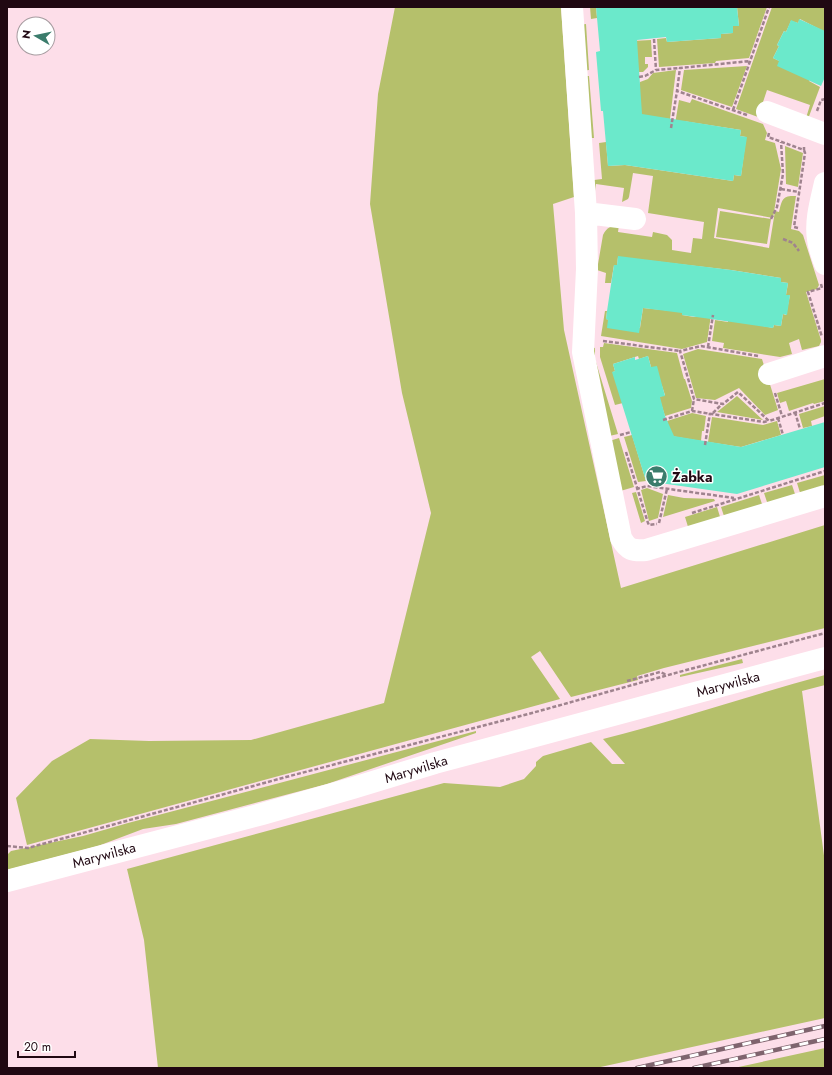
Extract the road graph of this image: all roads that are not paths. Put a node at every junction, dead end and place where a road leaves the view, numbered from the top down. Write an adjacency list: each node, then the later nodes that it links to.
1 (572, 7): 5 (street)
2 (763, 120): 3 (street)
3 (817, 130)
4 (825, 183): 7 (street)
5 (586, 213): 6 (street); 10 (street)
6 (635, 219)
7 (825, 264)
8 (825, 356): 9 (street)
9 (769, 374)
10 (825, 496)
11 (825, 658): 12 (street, Marywilska)
12 (7, 881)

